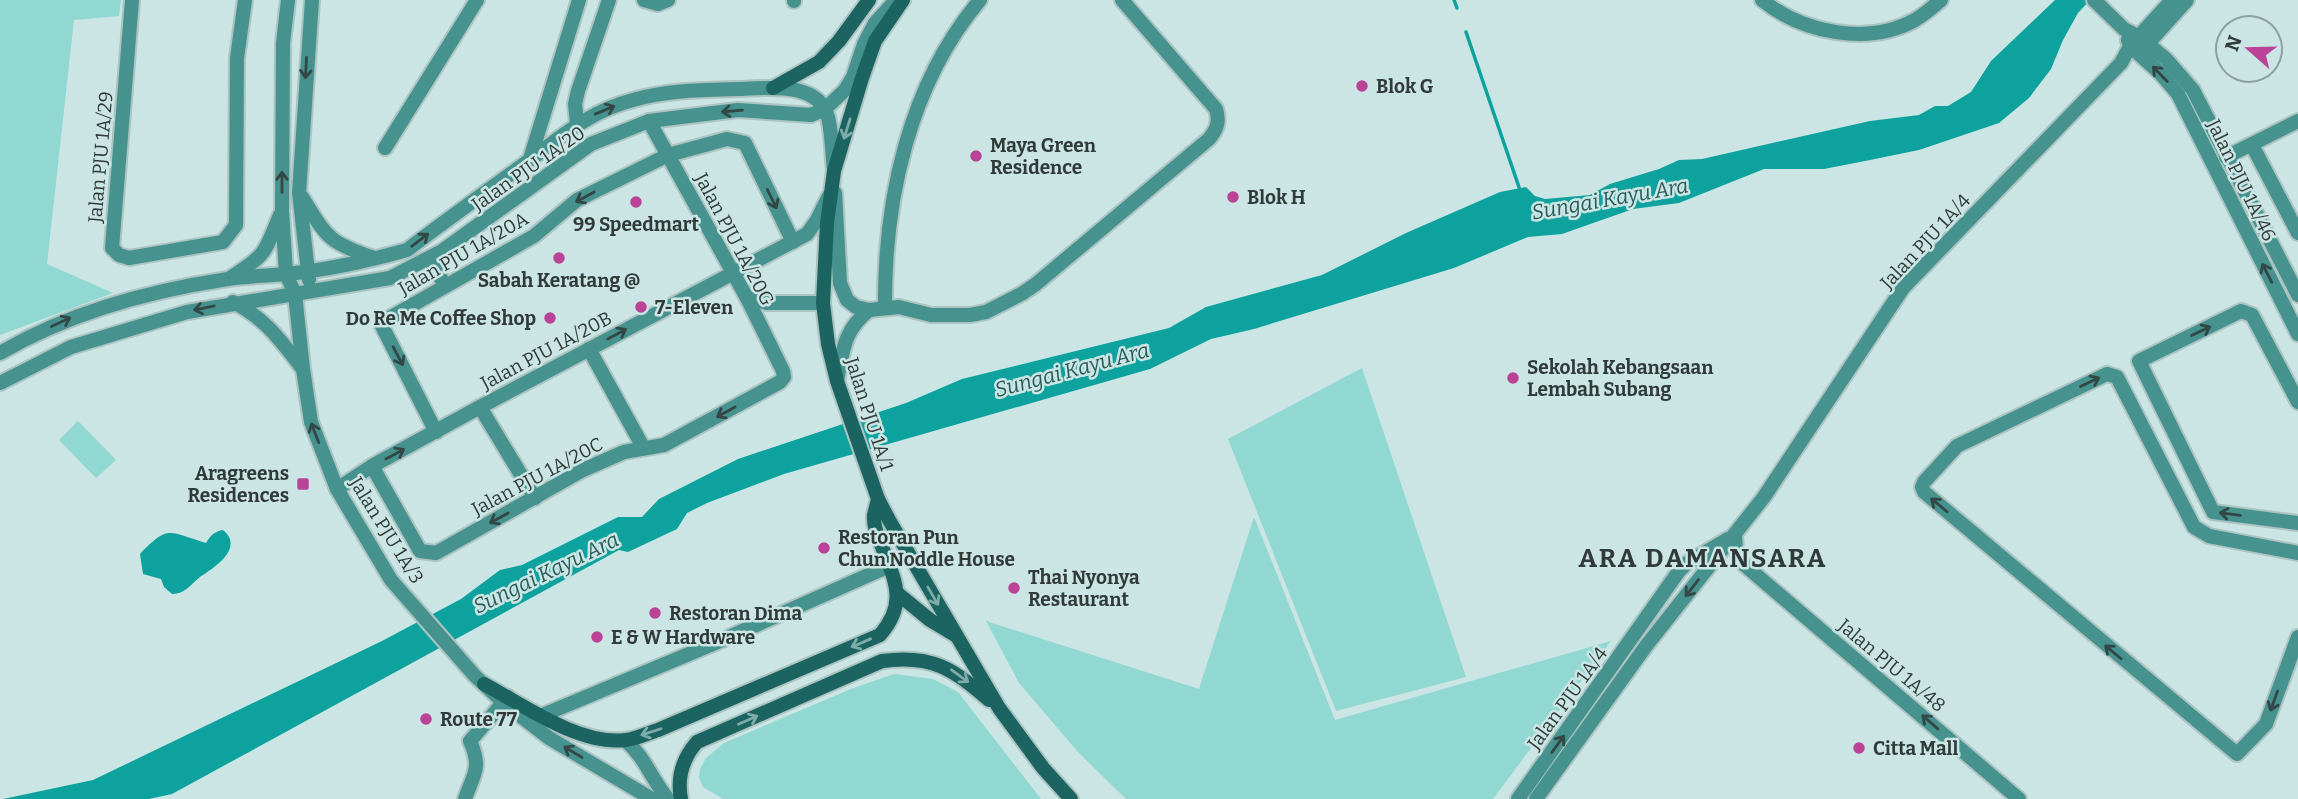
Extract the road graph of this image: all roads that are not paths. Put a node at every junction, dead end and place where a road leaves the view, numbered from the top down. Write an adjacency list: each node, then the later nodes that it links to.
1 (132, 0): 2 (street, Jalan PJU 1A/29)
2 (245, 0)
3 (288, 0): 36 (street, one-way to 3)
4 (312, 0): 35 (street, one-way to 35)
5 (477, 0): 29 (street)
6 (579, 0): 32 (street, Jalan PJU 1A/20)
7 (609, 0): 27 (street)
8 (644, 0): 9 (street)
9 (668, 0)
10 (869, 0): 23 (main road)
11 (896, 0): 24 (street)
12 (903, 0): 33 (main road, Jalan PJU 1A/1, one-way to 33)
13 (980, 0): 51 (street)
14 (1122, 0): 51 (street)
15 (1762, 0): 16 (street)
16 (1941, 0)
17 (2094, 0): 21 (street)
18 (2172, 0): 21 (street)
19 (2187, 0): 20 (street)
20 (2160, 29): 21 (street); 22 (street)
21 (2139, 45): 22 (street, Jalan PJU 1A/46); 53 (street, Jalan PJU 1A/46, one-way to 21); 69 (street, Jalan PJU 1A/4)
22 (2163, 56): 31 (street, Jalan PJU 1A/46)
23 (773, 88): 24 (street, Jalan PJU 1A/20); 27 (street, Jalan PJU 1A/20, one-way to 23)
24 (825, 109): 25 (street, Jalan PJU 1A/20, one-way to 25); 33 (street)
25 (649, 121): 30 (street, Jalan PJU 1A/20G); 39 (street, Jalan PJU 1A/20)
26 (2298, 121): 28 (street)
27 (577, 123): 32 (street, Jalan PJU 1A/20)
28 (2252, 145): 31 (street); 37 (street)
29 (385, 148)
30 (668, 155): 38 (street, Jalan PJU 1A/20A, one-way to 38); 43 (street, Jalan PJU 1A/20G); 45 (street, Jalan PJU 1A/20A, one-way to 45)
31 (2226, 157): 47 (street, Jalan PJU 1A/46)
32 (530, 159): 40 (street, Jalan PJU 1A/20, one-way to 32)
33 (834, 171): 34 (main road, Jalan PJU 1A/1); 52 (street)
34 (830, 192): 38 (street, Jalan PJU 1A/20B); 50 (main road, Jalan PJU 1A/1)
35 (299, 193): 40 (street); 41 (street)
36 (282, 211): 42 (street); 44 (street)
37 (2298, 233)
38 (793, 242): 43 (street, Jalan PJU 1A/20B)
39 (429, 258): 45 (street); 46 (street, Jalan PJU 1A/20)
40 (376, 259): 41 (street, Jalan PJU 1A/20)
41 (308, 272): 42 (street, Jalan PJU 1A/20); 46 (street, Jalan PJU 1A/3)
42 (286, 274): 44 (street, Jalan PJU 1A/20); 46 (street)
43 (732, 274): 48 (street, Jalan PJU 1A/20G); 54 (street, Jalan PJU 1A/20B, one-way to 43)
44 (228, 279): 55 (street, Jalan PJU 1A/20, one-way to 44)
45 (445, 285): 62 (street, Jalan PJU 1A/20A, one-way to 62)
46 (302, 293): 49 (street, Jalan PJU 1A/20); 56 (street, Jalan PJU 1A/3)
47 (2298, 295)
48 (747, 298): 50 (street); 57 (street, Jalan PJU 1A/20G)
49 (233, 302): 56 (street); 59 (street, Jalan PJU 1A/20, one-way to 59)
50 (823, 303): 58 (main road, Jalan PJU 1A/1)
51 (885, 307): 52 (street)
52 (869, 310): 58 (street)
53 (2298, 334)
54 (589, 349): 61 (street, Jalan PJU 1A/20B); 63 (street)
55 (0, 353)
56 (303, 369): 65 (street, Jalan PJU 1A/3, one-way to 56)
57 (784, 377): 63 (street, Jalan PJU 1A/20C, one-way to 63)
58 (837, 381): 66 (main road, Jalan PJU 1A/1)
59 (0, 383)
60 (2298, 402): 68 (street, one-way to 60)
61 (480, 407): 62 (street, Jalan PJU 1A/20B); 67 (street)
62 (436, 432): 64 (street, Jalan PJU 1A/20B, one-way to 62)
63 (643, 447): 67 (street, Jalan PJU 1A/20C)
64 (372, 466): 65 (street, Jalan PJU 1A/20B); 67 (street, Jalan PJU 1A/20C, one-way to 64)
65 (337, 489): 77 (street, Jalan PJU 1A/3)
66 (877, 496): 73 (main road); 75 (main road, Jalan PJU 1A/1, one-way to 75)
67 (535, 498)
68 (2298, 523)
69 (1735, 535): 71 (street, Jalan PJU 1A/4); 72 (street); 87 (street, Jalan PJU 1A/4, one-way to 69)
70 (2298, 553): 76 (street, one-way to 70)
71 (1715, 561): 72 (street); 88 (street, Jalan PJU 1A/4, one-way to 88)
72 (1741, 562): 89 (street, Jalan PJU 1A/48, one-way to 72)
73 (889, 565): 74 (main road); 80 (street)
74 (897, 593): 75 (main road); 81 (main road, one-way to 81)
75 (957, 637): 79 (main road, Jalan PJU 1A/1)
76 (2298, 637)
77 (484, 684): 78 (main road)
78 (506, 700): 80 (main road); 82 (street); 83 (street, one-way to 78)
79 (999, 708): 85 (main road, one-way to 79); 86 (main road, Jalan PJU 1A/1)
80 (543, 715): 81 (main road)
81 (625, 740): 84 (street)
82 (465, 799)
83 (652, 799)
84 (668, 799)
85 (681, 799)
86 (1071, 799)
87 (1518, 799)
88 (1536, 799)
89 (2018, 799)

